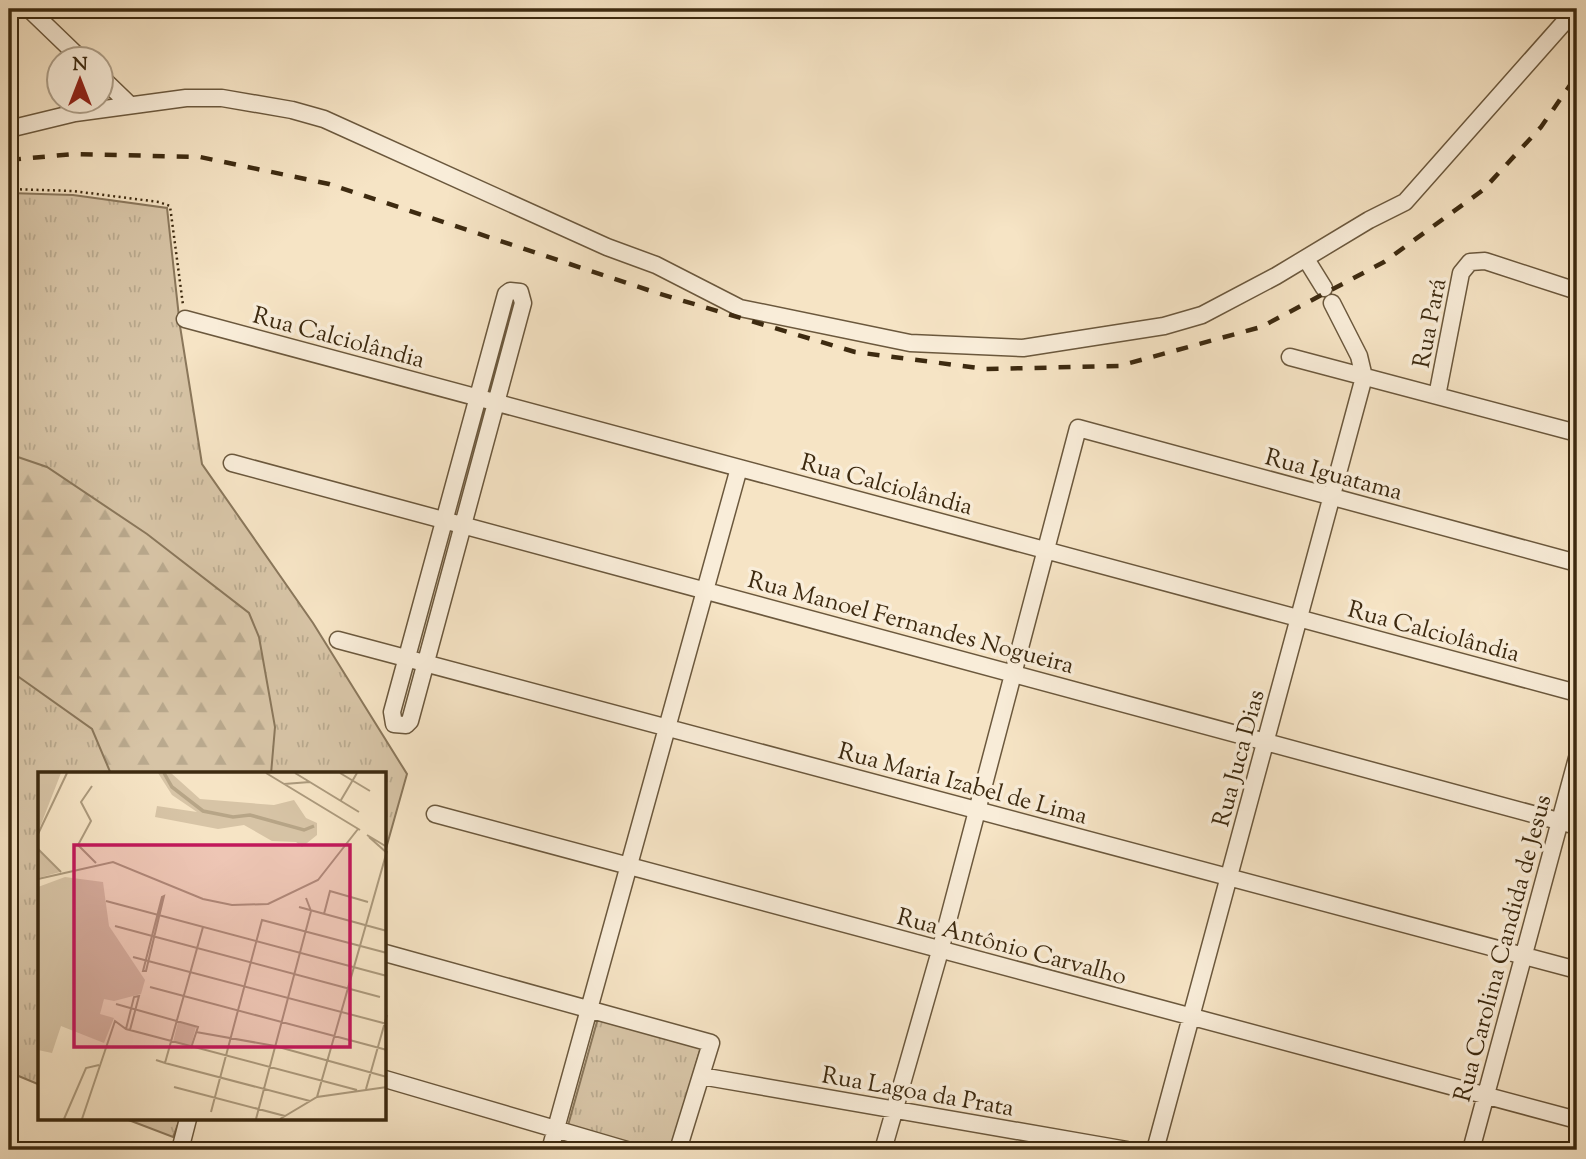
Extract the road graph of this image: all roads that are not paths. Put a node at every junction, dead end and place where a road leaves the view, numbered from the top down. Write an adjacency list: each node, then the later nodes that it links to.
1 (29, 9): 3 (street)
2 (1576, 9): 7 (street)
3 (67, 46)
4 (116, 92): 5 (street)
5 (130, 105): 6 (street); 7 (street)
6 (9, 129)
7 (1306, 259): 8 (street)
8 (1324, 288)
9 (1577, 291): 14 (street, Rua Pará)
10 (1332, 303): 13 (street)
11 (185, 319): 15 (street, Rua Calciolândia)
12 (1290, 357): 13 (street)
13 (1364, 377): 14 (street); 20 (street, Rua Juca Dias)
14 (1437, 396): 17 (street)
15 (478, 398): 16 (street, Rua Calciolândia); 16 (street); 21 (street)
16 (497, 403): 19 (street, Rua Calciolândia); 22 (street)
17 (1577, 433)
18 (232, 463): 21 (street, Rua Manoel Fernandes Nogueira)
19 (739, 468): 23 (street, Rua Calciolândia); 25 (street)
20 (1332, 497): 23 (street, Rua Iguatama); 24 (street, Rua Iguatama); 26 (street, Rua Juca Dias)
21 (444, 520): 22 (street, Rua Manoel Fernandes Nogueira); 28 (street)
22 (464, 525): 25 (street, Rua Manoel Fernandes Nogueira); 29 (street)
23 (1046, 550): 26 (street, Rua Calciolândia); 30 (street)
24 (1577, 563)
25 (705, 590): 30 (street, Rua Manoel Fernandes Nogueira); 32 (street)
26 (1299, 618): 31 (street, Rua Calciolândia); 33 (street, Rua Juca Dias)
27 (338, 640): 28 (street, Rua Maria Izabel de Lima)
28 (407, 658): 29 (street, Rua Maria Izabel de Lima); 29 (street)
29 (426, 663): 32 (street, Rua Maria Izabel de Lima)
30 (1014, 673): 33 (street, Rua Manoel Fernandes Nogueira); 35 (street)
31 (1577, 693)
32 (667, 727): 35 (street, Rua Maria Izabel de Lima); 39 (street)
33 (1266, 741): 37 (street, Rua Manoel Fernandes Nogueira); 40 (street, Rua Juca Dias)
34 (1577, 758): 37 (street, Rua Carolina Candida de Jesus)
35 (978, 810): 40 (street, Rua Maria Izabel de Lima); 41 (street)
36 (435, 814): 39 (street, Rua Antônio Carvalho)
37 (1560, 821): 38 (street, Rua Manoel Fernandes Nogueira); 43 (street, Rua Carolina Candida de Jesus)
38 (1577, 826)
39 (629, 866): 41 (street, Rua Antônio Carvalho); 45 (street)
40 (1229, 877): 43 (street, Rua Maria Izabel de Lima); 46 (street, Rua Juca Dias)
41 (940, 951): 46 (street, Rua Antônio Carvalho); 50 (street)
42 (387, 954): 45 (street)
43 (1524, 956): 44 (street, Rua Maria Izabel de Lima); 49 (street, Rua Carolina Candida de Jesus)
44 (1577, 970)
45 (589, 1009): 47 (street); 53 (street)
46 (1191, 1017): 49 (street, Rua Antônio Carvalho); 60 (street, Rua Juca Dias)
47 (701, 1076): 50 (street, Rua Lagoa da Prata); 57 (street)
48 (387, 1080): 53 (street)
49 (1486, 1096): 52 (street, Rua Antônio Carvalho); 61 (street, Rua Carolina Candida de Jesus)
50 (895, 1110): 58 (street); 59 (street, Rua Lagoa da Prata)
51 (188, 1120): 54 (street)
52 (1577, 1120)
53 (556, 1130): 55 (street); 56 (street)
54 (180, 1150)
55 (550, 1150)
56 (627, 1150)
57 (678, 1150)
58 (883, 1150)
59 (1127, 1150)
60 (1155, 1150)
61 (1471, 1150)

